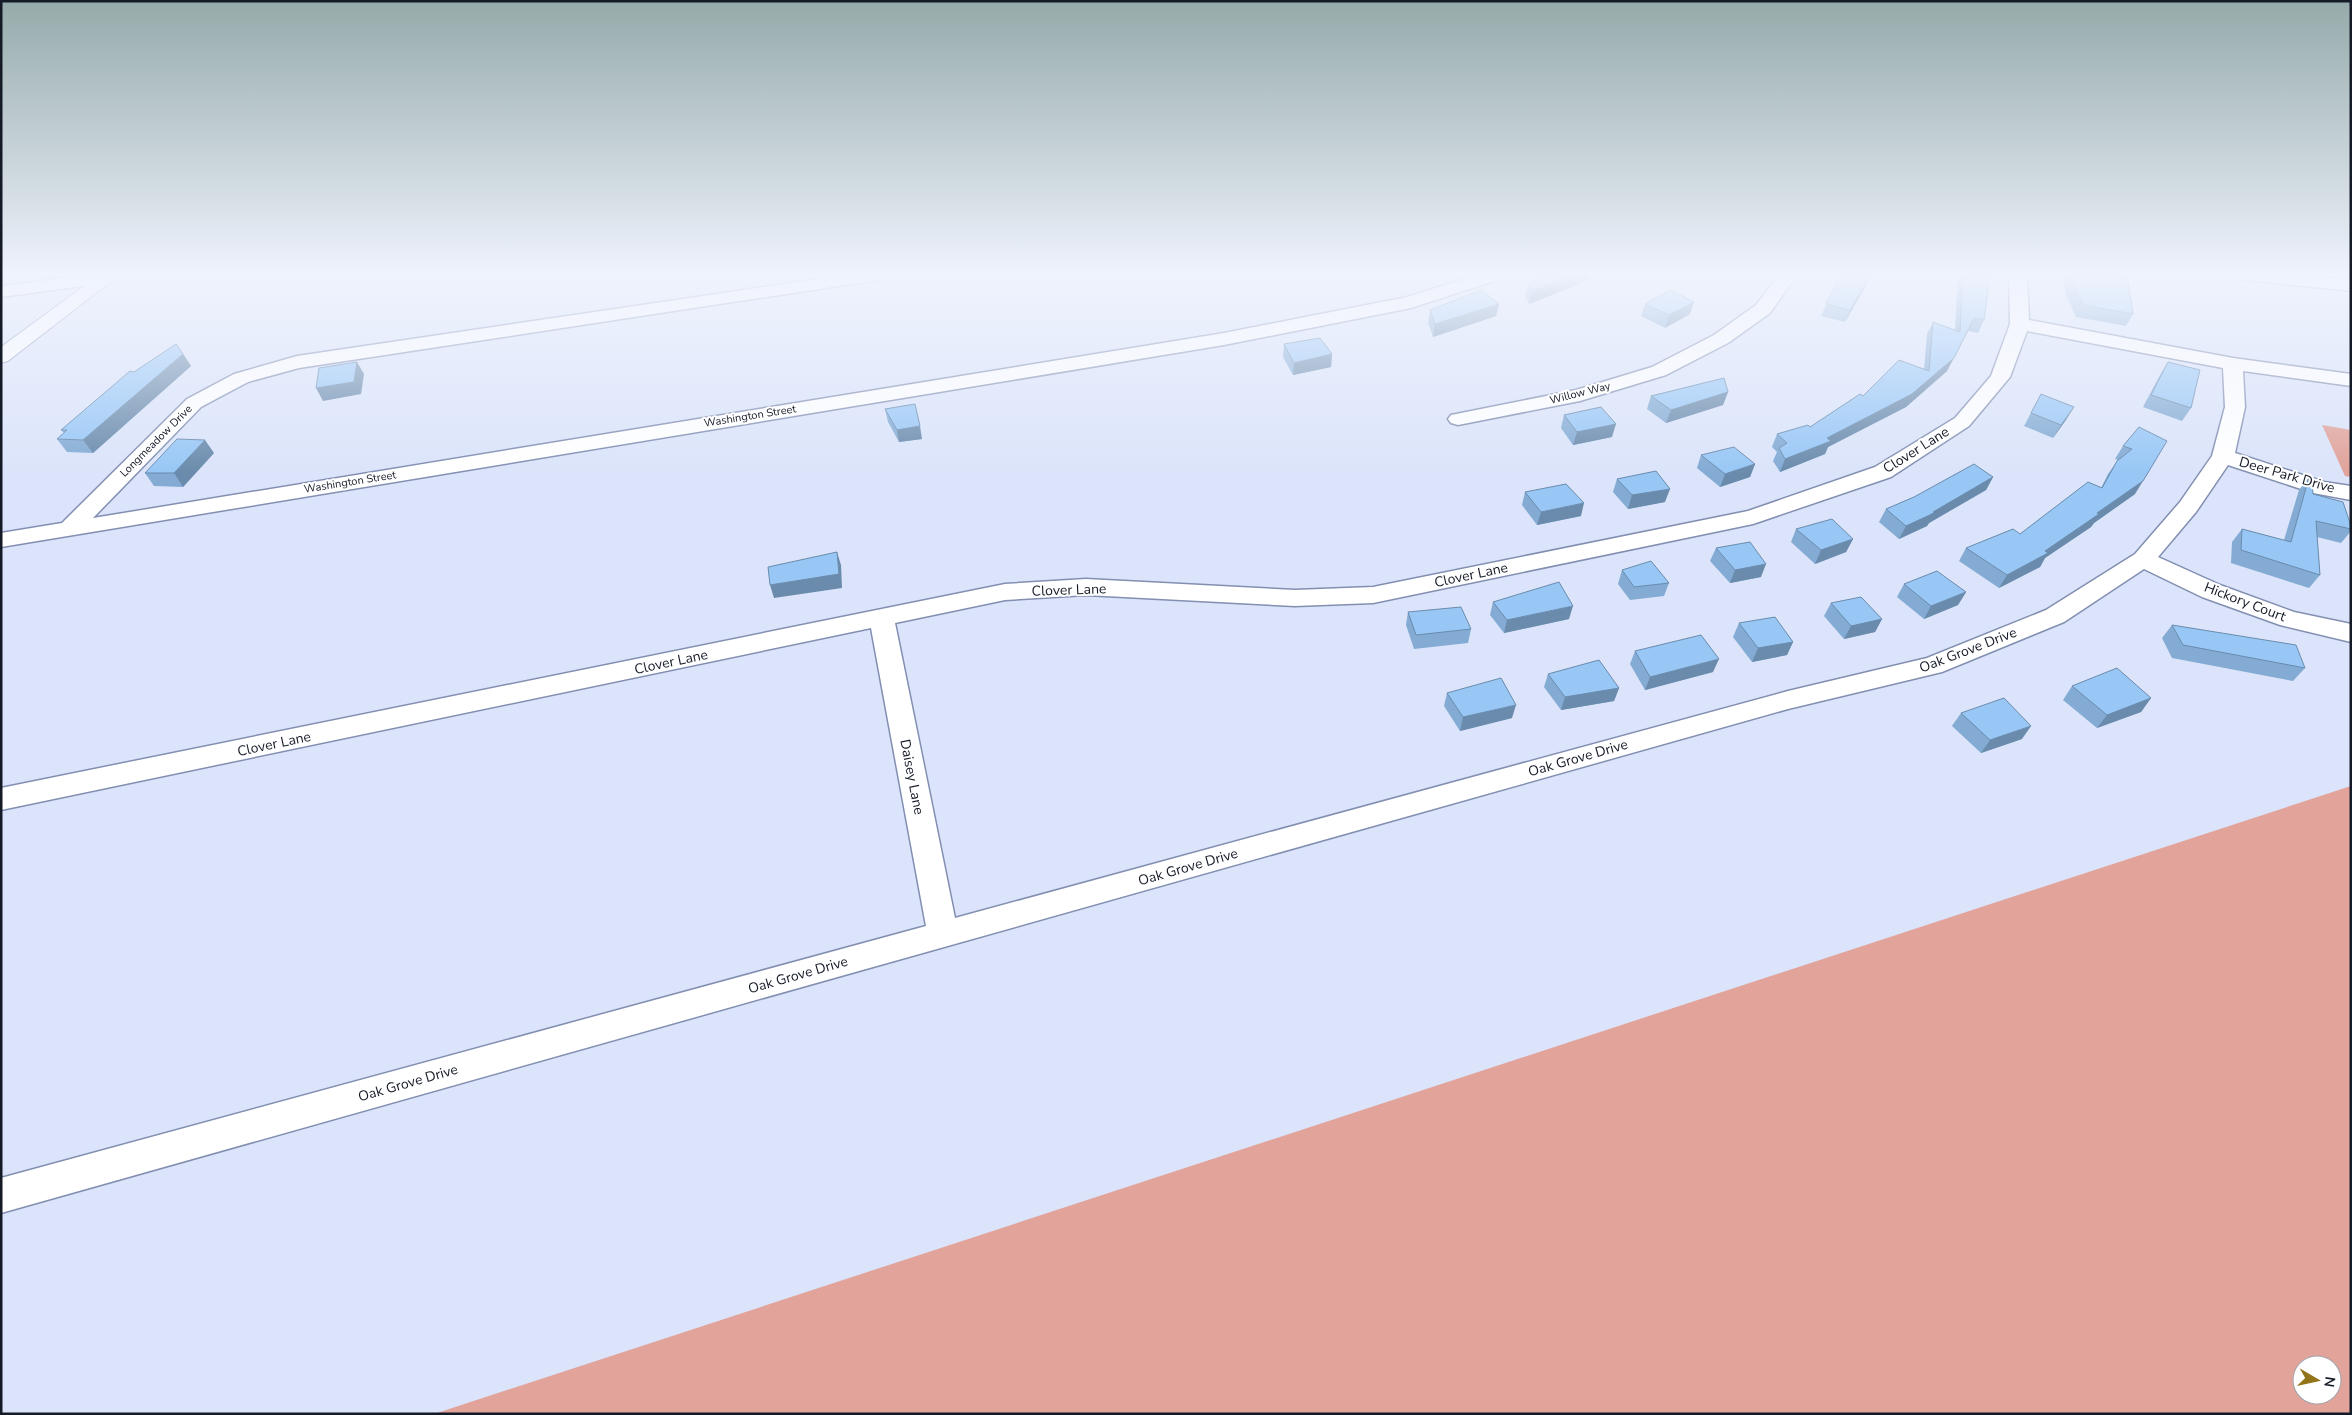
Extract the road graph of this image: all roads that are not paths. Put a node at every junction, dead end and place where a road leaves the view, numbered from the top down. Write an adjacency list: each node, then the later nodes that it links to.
1 (22, 341): 7 (street)
2 (435, 341): 13 (street, Longmeadow Drive)
3 (1212, 341): 13 (street, Washington Street)
4 (1717, 341): 10 (street, Willow Way)
5 (2014, 341): 16 (street, Clover Lane)
6 (2111, 341): 8 (street)
7 (1, 357)
8 (2233, 364): 9 (street); 11 (street, Oak Grove Drive)
9 (2351, 380)
10 (1458, 419)
11 (2223, 456): 12 (street, Deer Park Drive); 15 (street, Oak Grove Drive)
12 (2351, 493)
13 (70, 528): 14 (street, Washington Street)
14 (1, 540)
15 (2143, 559): 17 (street, Hickory Court); 19 (street, Oak Grove Drive)
16 (882, 619): 18 (street, Clover Lane); 19 (street, Daisey Lane)
17 (2351, 633)
18 (1, 799)
19 (943, 935): 20 (street, Oak Grove Drive)
20 (1, 1196)

